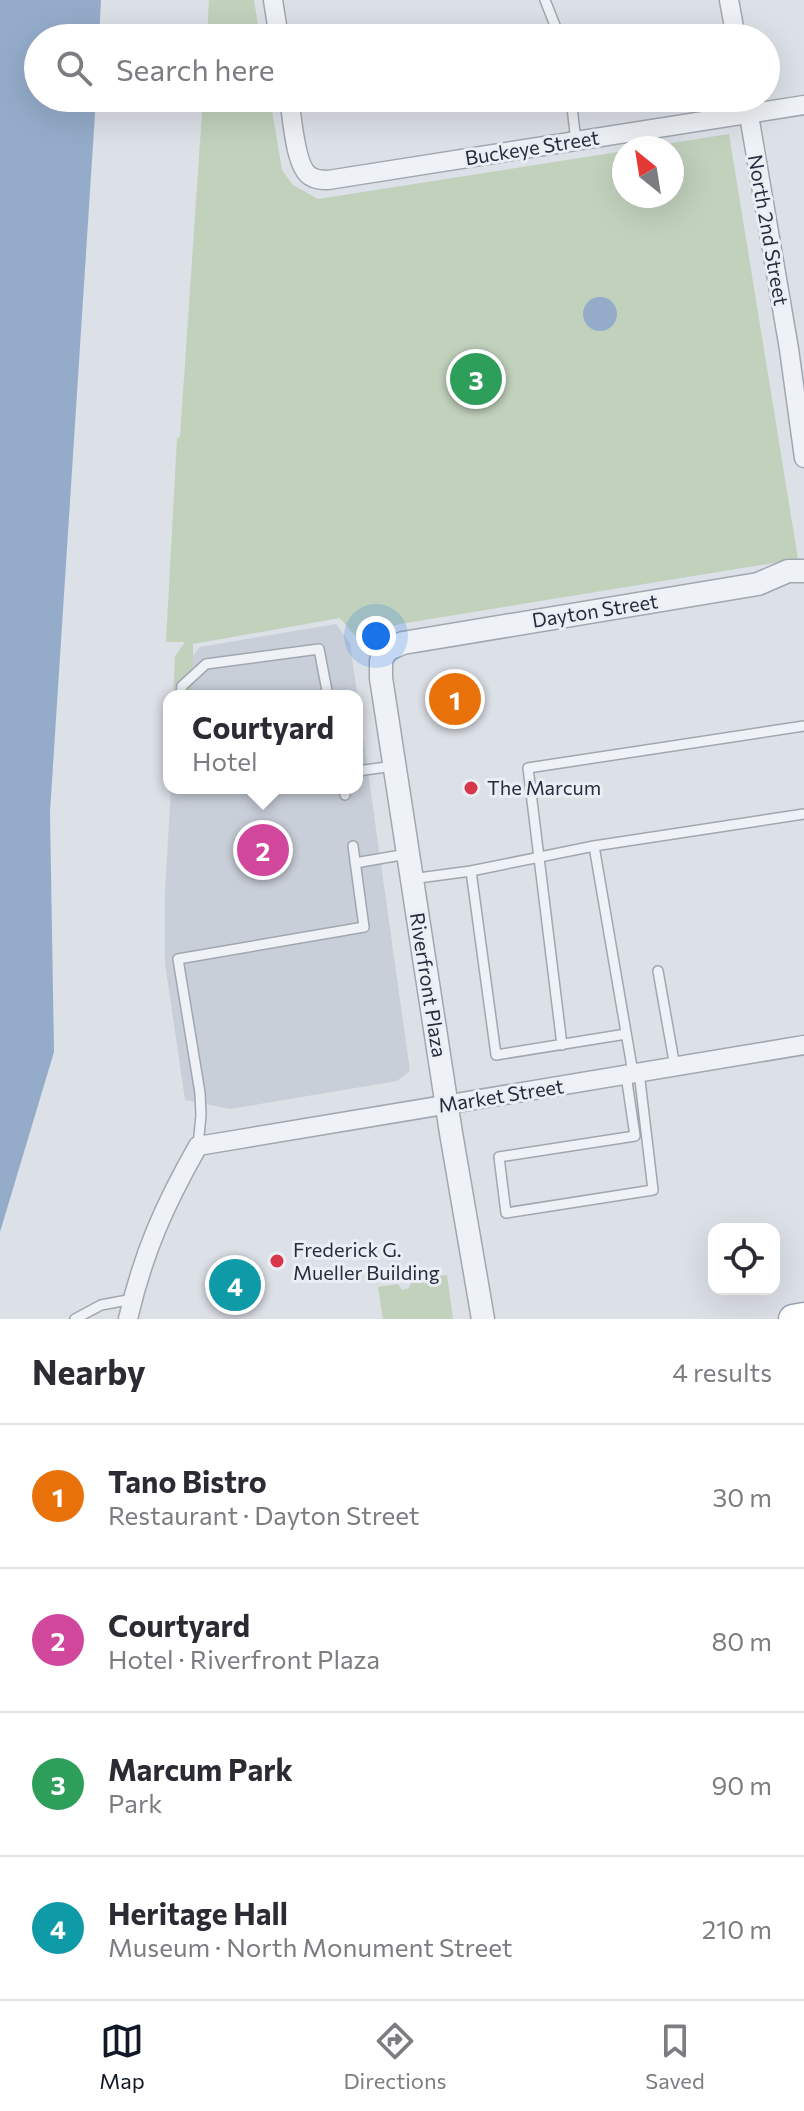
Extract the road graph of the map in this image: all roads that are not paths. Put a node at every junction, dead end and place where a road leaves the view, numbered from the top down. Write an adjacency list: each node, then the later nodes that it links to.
1 (273, 0): 4 (street)
2 (545, 0): 5 (lane)
3 (729, 0): 6 (street)
4 (277, 24)
5 (554, 24)
6 (733, 24)
7 (780, 105): 8 (street, Buckeye Street)
8 (804, 105)
9 (291, 112): 13 (street, Buckeye Street)
10 (573, 112): 13 (lane)
11 (715, 112): 13 (street, Buckeye Street)
12 (748, 112): 14 (street, North 2nd Street)
13 (576, 142)
14 (796, 348): 15 (street, North 2nd Street)
15 (804, 458)
16 (804, 571): 17 (street, Dayton Street)
17 (386, 650): 21 (street, Riverfront Plaza)
18 (182, 690): 19 (lane)
19 (327, 690)
20 (804, 726): 27 (lane)
21 (394, 766): 22 (lane); 26 (street, Riverfront Plaza)
22 (363, 770)
23 (804, 814): 25 (lane)
24 (353, 846): 28 (lane)
25 (594, 846): 27 (lane); 32 (lane)
26 (407, 854): 28 (lane); 30 (street, Riverfront Plaza)
27 (539, 856): 29 (lane); 33 (lane)
28 (355, 863): 38 (lane)
29 (471, 871): 30 (lane); 33 (lane)
30 (411, 879): 37 (street, Riverfront Plaza)
31 (658, 971): 35 (lane)
32 (626, 1034): 33 (lane); 36 (lane)
33 (562, 1045)
34 (804, 1045): 35 (street, Market Street)
35 (675, 1067): 36 (street, Market Street)
36 (633, 1074): 36 (lane); 37 (street, Market Street)
37 (447, 1105): 38 (street, Market Street); 43 (street, Riverfront Plaza)
38 (198, 1146): 39 (street)
39 (133, 1299): 41 (lane); 42 (street)
40 (804, 1317): 44 (main road)
41 (75, 1319)
42 (128, 1319)
43 (483, 1319)
44 (793, 1319)

